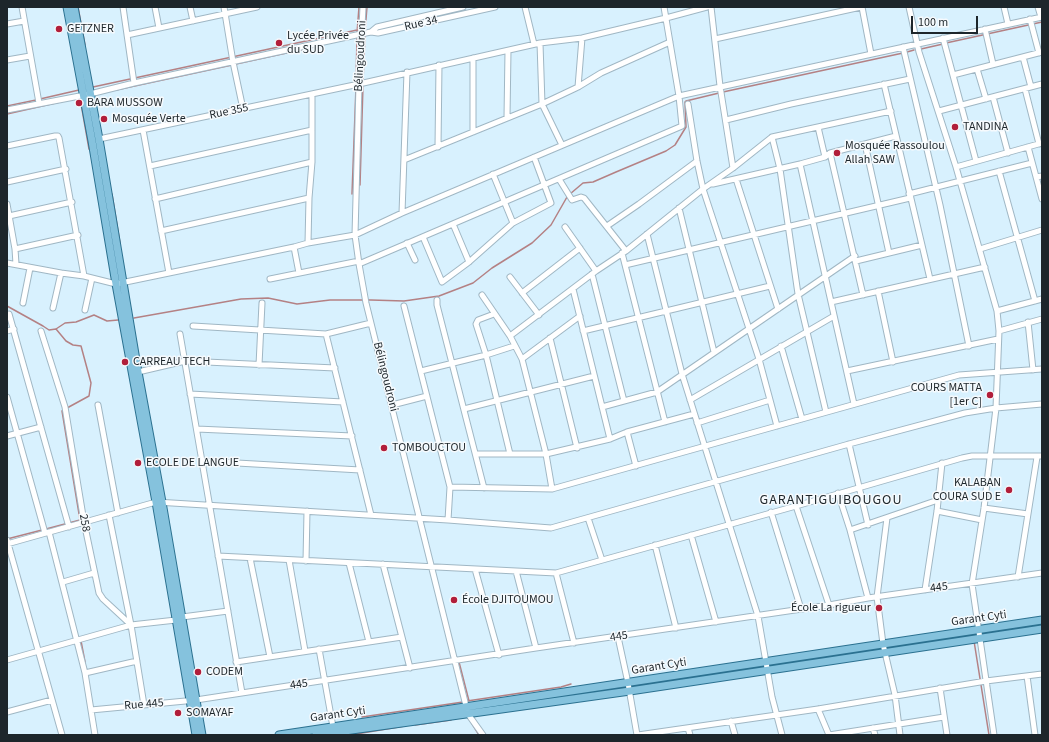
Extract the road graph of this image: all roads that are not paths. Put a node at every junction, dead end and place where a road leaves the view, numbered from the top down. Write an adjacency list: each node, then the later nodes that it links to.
1 (22, 7): 24 (street)
2 (67, 7): 63 (main road)
3 (74, 7): 63 (main road)
4 (123, 7): 33 (street)
5 (155, 7): 29 (street)
6 (190, 7): 25 (street)
7 (224, 7): 21 (street)
8 (256, 7): 20 (street)
9 (363, 7): 32 (street, Bélingoudroni)
10 (463, 7): 30 (street, Rue 34)
11 (495, 7): 30 (street, Rue 34)
12 (525, 7): 38 (street)
13 (664, 7): 23 (street)
14 (707, 7): 23 (street, Rue 355)
15 (710, 7): 35 (street)
16 (862, 7): 35 (street); 43 (street)
17 (909, 7): 39 (street)
18 (1004, 7): 28 (street)
19 (1038, 7): 22 (street)
20 (249, 8): 21 (street)
21 (225, 14): 25 (street); 48 (street)
22 (1042, 17): 26 (street)
23 (666, 18): 34 (street, Rue 355); 36 (street)
24 (24, 21): 27 (street); 44 (street)
25 (193, 21): 29 (street)
26 (1031, 23): 28 (street); 42 (street)
27 (7, 24)
28 (1008, 24): 31 (street)
29 (159, 28): 33 (street)
30 (371, 32): 32 (street, Rue 34)
31 (986, 32): 37 (street); 49 (street)
32 (361, 34): 48 (street, Rue 34); 56 (street, Bélingoudroni)
33 (127, 35): 55 (street)
34 (582, 38): 38 (street, Rue 355); 59 (street)
35 (715, 39): 61 (street)
36 (670, 42): 59 (street); 65 (street)
37 (944, 42): 39 (street); 53 (street)
38 (537, 44): 40 (street, Rue 355); 69 (street)
39 (917, 44): 41 (street); 75 (street)
40 (508, 51): 46 (street, Rue 355); 76 (street)
41 (904, 51): 43 (street); 54 (street)
42 (1040, 52): 45 (street)
43 (871, 54): 61 (street)
44 (30, 56): 47 (street); 68 (street)
45 (1023, 57): 49 (street); 60 (street)
46 (473, 58): 50 (street, Rue 355); 81 (street)
47 (7, 60)
48 (233, 62): 55 (street, Rue 34); 72 (street)
49 (993, 64): 51 (street)
50 (439, 65): 52 (street, Rue 355); 89 (street)
51 (977, 69): 53 (street); 67 (street)
52 (407, 72): 56 (street, Rue 355); 95 (street)
53 (953, 75): 71 (street)
54 (910, 79): 57 (street); 116 (street)
55 (134, 83): 63 (street, Rue 34)
56 (359, 84): 64 (street, Rue 355); 138 (street, Bélingoudroni)
57 (884, 84): 74 (street); 77 (street)
58 (1042, 84): 60 (street)
59 (578, 87): 69 (street)
60 (1031, 87): 62 (street)
61 (721, 88): 65 (street); 77 (street)
62 (1025, 89): 66 (street); 86 (street)
63 (86, 94): 68 (street, Rue 34); 84 (main road); 176 (main road)
64 (312, 94): 72 (street, Rue 355); 80 (street)
65 (679, 96): 87 (street); 109 (street)
66 (993, 97): 67 (street); 92 (street)
67 (986, 99): 71 (street)
68 (39, 103): 73 (street, Rue 34)
69 (542, 104): 76 (street); 87 (street)
70 (688, 104): 96 (street)
71 (962, 105): 75 (street); 97 (street)
72 (243, 109): 79 (street, Rue 355)
73 (7, 110)
74 (891, 111): 78 (street); 82 (street)
75 (939, 111): 102 (street)
76 (508, 118): 81 (street)
77 (726, 120): 103 (street)
78 (818, 127): 83 (street); 94 (street)
79 (143, 130): 84 (street, Rue 355); 101 (street)
80 (312, 130): 98 (street); 101 (street)
81 (473, 132): 89 (street)
82 (896, 136): 85 (street); 118 (street)
83 (772, 137): 103 (street); 105 (street)
84 (99, 139): 176 (main road)
85 (865, 144): 91 (street); 125 (street)
86 (1040, 144): 90 (street)
87 (562, 145): 93 (street)
88 (7, 146): 104 (street)
89 (438, 147): 95 (street)
90 (1028, 147): 92 (street); 99 (street)
91 (830, 153): 94 (street); 128 (street)
92 (1008, 153): 97 (street)
93 (534, 157): 107 (street); 114 (street)
94 (825, 157): 100 (street)
95 (404, 160): 127 (street)
96 (697, 161): 117 (street); 133 (street)
97 (976, 161): 102 (street)
98 (312, 162): 119 (street); 120 (street)
99 (1032, 163): 106 (street); 110 (street)
100 (800, 164): 105 (street); 130 (street)
101 (150, 166): 120 (street)
102 (956, 167): 112 (street)
103 (733, 168): 115 (street)
104 (66, 169): 113 (street); 122 (street)
105 (780, 169): 111 (street); 135 (street)
106 (999, 171): 112 (street); 143 (street)
107 (493, 174): 123 (street); 127 (street)
108 (1042, 176): 110 (street)
109 (559, 178): 114 (street); 133 (street)
110 (1036, 178): 121 (street)
111 (736, 179): 115 (street); 141 (street)
112 (960, 181): 116 (street); 151 (street)
113 (7, 182)
114 (544, 184): 123 (street); 131 (street)
115 (710, 185): 117 (street)
116 (935, 187): 118 (street); 169 (street)
117 (703, 189): 126 (street); 146 (street)
118 (910, 196): 125 (street); 147 (street)
119 (309, 198): 137 (street); 144 (street)
120 (155, 199): 137 (street)
121 (1042, 199)
122 (72, 202): 129 (street); 140 (street)
123 (504, 202): 131 (street); 132 (street)
124 (7, 204): 129 (street)
125 (878, 205): 128 (street); 154 (street)
126 (680, 208): 139 (street); 152 (street)
127 (402, 213): 138 (street)
128 (845, 213): 130 (street); 155 (street)
129 (9, 216): 150 (street)
130 (813, 221): 135 (street); 172 (street)
131 (514, 223): 159 (street)
132 (453, 224): 142 (street); 159 (street)
133 (607, 226): 153 (street)
134 (565, 227): 149 (street)
135 (788, 227): 141 (street); 182 (street)
136 (1042, 230): 143 (street)
137 (161, 231): 167 (street)
138 (355, 234): 144 (street); 158 (street, Bélingoudroni)
139 (647, 234): 153 (street); 156 (street)
140 (78, 235): 150 (street); 170 (street)
141 (754, 235): 146 (street); 177 (street)
142 (422, 237): 145 (street); 159 (street)
143 (1017, 237): 151 (street); 187 (street)
144 (308, 243): 148 (street)
145 (407, 243): 157 (street); 158 (street)
146 (721, 243): 152 (street); 181 (street)
147 (922, 245): 154 (street); 175 (street)
148 (294, 247): 167 (street); 168 (street)
149 (580, 248): 165 (street); 180 (street)
150 (15, 249): 161 (street)
151 (980, 249): 163 (street)
152 (690, 250): 156 (street); 188 (street)
153 (624, 252): 162 (street); 165 (street)
154 (889, 253): 155 (street)
155 (855, 258): 172 (street); 184 (street)
156 (653, 259): 162 (street); 196 (street)
157 (415, 260)
158 (359, 262): 168 (street); 206 (street, Bélingoudroni)
159 (469, 262)
160 (7, 263): 161 (street)
161 (16, 264): 164 (street)
162 (625, 265): 203 (street)
163 (985, 267): 169 (street); 197 (street)
164 (30, 268): 166 (street); 190 (street)
165 (594, 272): 178 (street); 207 (street)
166 (60, 273): 170 (street); 193 (street)
167 (169, 273): 176 (street)
168 (299, 273): 174 (street)
169 (953, 274): 175 (street); 224 (street)
170 (84, 276): 173 (street)
171 (510, 276): 180 (street)
172 (826, 276): 182 (street); 189 (street)
173 (92, 278): 176 (street); 195 (street)
174 (270, 280)
175 (930, 280): 179 (street)
176 (119, 283): 238 (main road); 292 (main road)
177 (770, 286): 181 (street); 194 (street)
178 (573, 289): 200 (street); 201 (street)
179 (878, 292): 184 (street); 230 (street)
180 (522, 293): 200 (street)
181 (738, 293): 188 (street); 210 (street)
182 (798, 294): 194 (street); 216 (street)
183 (482, 295): 199 (street)
184 (864, 295): 189 (street)
185 (1042, 299): 187 (street)
186 (437, 300): 231 (street)
187 (1035, 301): 197 (street)
188 (702, 302): 196 (street); 225 (street)
189 (831, 302): 202 (street)
190 (23, 303)
191 (262, 303): 211 (street)
192 (404, 306): 236 (street)
193 (53, 308)
194 (778, 308): 210 (street)
195 (85, 310)
196 (666, 311): 203 (street); 240 (street)
197 (997, 311): 215 (street)
198 (9, 314): 209 (street)
199 (494, 314): 219 (street); 226 (street)
200 (539, 315): 219 (street)
201 (580, 316): 214 (street); 220 (street)
202 (834, 316): 216 (street); 237 (street)
203 (638, 317): 207 (street); 244 (street)
204 (1042, 319): 205 (street)
205 (1028, 322): 215 (street); 235 (street)
206 (371, 323): 218 (street); 256 (street, Bélingoudroni)
207 (605, 325): 214 (street); 251 (street)
208 (193, 326): 211 (street)
209 (14, 329): 212 (street); 265 (street)
210 (749, 329): 225 (street); 228 (street)
211 (261, 330): 218 (street); 232 (street)
212 (7, 331)
213 (41, 331): 308 (street, 258)
214 (583, 331): 241 (street)
215 (999, 331): 221 (street)
216 (807, 332): 223 (street); 260 (street)
217 (180, 334): 229 (street)
218 (326, 334): 233 (street)
219 (510, 336): 222 (street)
220 (550, 338): 227 (street); 242 (street)
221 (998, 340): 224 (street); 239 (street)
222 (514, 346): 226 (street); 227 (street)
223 (781, 346): 228 (street); 262 (street)
224 (969, 346): 230 (street)
225 (714, 352): 240 (street)
226 (486, 355): 231 (street); 250 (street)
227 (522, 359): 243 (street)
228 (759, 359): 248 (street); 249 (street)
229 (185, 361): 232 (street); 238 (street); 245 (street)
230 (893, 362): 237 (street)
231 (452, 364): 236 (street); 259 (street)
232 (259, 365): 233 (street)
233 (334, 368): 252 (street)
234 (1042, 369): 235 (street)
235 (1033, 370): 239 (street)
236 (420, 371): 246 (street)
237 (847, 371): 253 (street)
238 (138, 372): 292 (main road)
239 (997, 373): 253 (street); 258 (street)
240 (682, 374): 244 (street); 248 (street)
241 (594, 376): 242 (street); 257 (street)
242 (561, 384): 243 (street); 275 (street)
243 (530, 392): 250 (street); 278 (street)
244 (657, 392): 251 (street); 263 (street)
245 (190, 394): 252 (street); 267 (street)
246 (427, 396): 256 (street); 286 (street)
247 (7, 397): 269 (street)
248 (690, 400): 261 (street)
249 (770, 400): 264 (street); 266 (street)
250 (497, 401): 259 (street); 277 (street)
251 (624, 401): 257 (street)
252 (343, 402): 271 (street)
253 (854, 404): 260 (street)
254 (1042, 404): 258 (street)
255 (98, 405): 299 (street)
256 (392, 406): 303 (street, Bélingoudroni)
257 (602, 407): 272 (street)
258 (996, 408): 273 (street); 279 (street)
259 (464, 409): 276 (street)
260 (826, 412): 262 (street)
261 (694, 414): 263 (street); 264 (street)
262 (802, 419): 266 (street)
263 (665, 422): 268 (street)
264 (697, 423): 274 (street)
265 (41, 426): 269 (street); 311 (street)
266 (777, 426): 274 (street)
267 (196, 430): 271 (street); 281 (street)
268 (628, 432): 272 (street); 283 (street)
269 (17, 433): 270 (street); 313 (street)
270 (7, 436)
271 (352, 436): 284 (street)
272 (610, 439): 275 (street)
273 (849, 444): 285 (street); 287 (street)
274 (704, 447): 283 (street); 285 (street)
275 (577, 448): 278 (street)
276 (476, 454): 277 (street); 288 (street)
277 (510, 454): 278 (street)
278 (546, 454): 289 (street)
279 (990, 456): 280 (street); 282 (street); 295 (street)
280 (1040, 457): 300 (street)
281 (202, 461): 284 (street); 293 (street)
282 (942, 463): 287 (street); 291 (street)
283 (636, 466): 289 (street)
284 (360, 470): 302 (street)
285 (715, 482): 304 (street); 309 (street)
286 (450, 487): 288 (street); 306 (street)
287 (859, 487): 290 (street); 310 (street)
288 (484, 488): 289 (street)
289 (552, 489)
290 (838, 493): 294 (street); 312 (street)
291 (938, 500): 297 (street); 305 (street)
292 (159, 502): 293 (street); 299 (street); 340 (main road)
293 (210, 506): 296 (street); 317 (street)
294 (796, 506): 298 (street); 336 (street)
295 (984, 508): 300 (street); 307 (street)
296 (307, 511): 302 (street); 321 (street)
297 (937, 511): 307 (street); 333 (street)
298 (771, 512): 309 (street); 337 (street)
299 (118, 513): 301 (street)
300 (1028, 514): 330 (street)
301 (109, 515): 308 (street); 343 (street)
302 (372, 516): 303 (street)
303 (420, 518): 306 (street); 324 (street, Bélingoudroni)
304 (588, 518): 306 (street); 320 (street)
305 (887, 518): 310 (street); 334 (street)
306 (448, 520)
307 (982, 520): 332 (street)
308 (84, 522): 311 (street); 327 (street, 258)
309 (729, 524): 314 (street); 339 (street)
310 (868, 525): 312 (street)
311 (69, 527): 313 (street)
312 (850, 530): 335 (street)
313 (47, 533): 315 (street); 331 (street)
314 (691, 535): 316 (street); 342 (street)
315 (7, 543): 357 (street)
316 (655, 545): 320 (street); 344 (street)
317 (218, 556): 318 (street); 338 (street)
318 (250, 558): 319 (street); 360 (street)
319 (289, 560): 321 (street); 356 (street)
320 (602, 560): 328 (street)
321 (306, 561): 322 (street)
322 (349, 563): 323 (street); 351 (street)
323 (383, 564): 324 (street); 347 (street)
324 (432, 567): 325 (street); 363 (street, Bélingoudroni)
325 (475, 569): 326 (street); 359 (street)
326 (516, 571): 328 (street); 354 (street)
327 (94, 573): 331 (street); 343 (street, 258)
328 (556, 573): 352 (street)
329 (1042, 573): 330 (street, 445)
330 (1018, 577): 332 (street, 445)
331 (63, 582): 350 (street)
332 (972, 584): 333 (street, 445); 346 (street)
333 (925, 590): 334 (street, 445)
334 (877, 597): 335 (street, 445); 353 (street)
335 (868, 598): 336 (street, 445)
336 (829, 605): 337 (street, 445)
337 (801, 609): 339 (street, 445)
338 (228, 611): 340 (street); 364 (street)
339 (758, 616): 342 (street, 445); 365 (street)
340 (179, 618): 343 (street); 379 (main road)
341 (1042, 620): 346 (main road, Garant Cyti)
342 (716, 622): 344 (street, 445)
343 (131, 626): 350 (street); 362 (street)
344 (676, 628): 348 (street, 445)
345 (1042, 629): 349 (main road, Garant Cyti)
346 (978, 630): 349 (street); 353 (main road, Garant Cyti)
347 (402, 637): 351 (street); 366 (street)
348 (618, 637): 352 (street, 445); 373 (street)
349 (980, 639): 358 (main road, Garant Cyti); 372 (street)
350 (78, 641): 357 (street); 368 (street)
351 (369, 642): 355 (street)
352 (574, 644): 354 (street, 445)
353 (884, 644): 358 (street); 365 (main road, Garant Cyti)
354 (536, 648): 359 (street, 445)
355 (319, 649): 356 (street); 371 (street)
356 (305, 651): 360 (street)
357 (38, 652): 361 (street); 378 (street)
358 (885, 652): 367 (main road, Garant Cyti); 377 (street)
359 (499, 655): 363 (street, 445)
360 (270, 657): 364 (street)
361 (7, 660)
362 (137, 661): 368 (street); 380 (street)
363 (455, 661): 366 (street, 445); 383 (street, Bélingoudroni)
364 (236, 662): 376 (street)
365 (765, 662): 367 (street); 373 (main road, Garant Cyti)
366 (410, 668): 371 (street, 445)
367 (766, 670): 375 (main road, Garant Cyti); 385 (street)
368 (85, 674): 382 (street)
369 (1042, 674): 370 (street)
370 (1028, 676): 372 (street); 407 (street)
371 (325, 681): 376 (street, 445); 391 (street)
372 (986, 681): 374 (street); 406 (street)
373 (628, 683): 375 (street); 383 (main road, Garant Cyti)
374 (940, 688): 377 (street); 386 (street)
375 (630, 691): 383 (main road, Garant Cyti); 399 (street)
376 (242, 693): 379 (street, 445)
377 (895, 695): 381 (street); 388 (street)
378 (52, 700): 384 (street); 392 (street)
379 (193, 700): 380 (street, Rue 445); 394 (main road); 395 (main road)
380 (144, 705): 382 (street, Rue 445)
381 (818, 709): 385 (street); 390 (street)
382 (92, 710): 393 (street)
383 (468, 710): 391 (main road, Garant Cyti); 398 (street, Bélingoudroni)
384 (7, 712)
385 (776, 715): 387 (street); 402 (street)
386 (944, 717): 388 (street); 405 (street)
387 (731, 721): 389 (street); 401 (street)
388 (898, 723): 390 (street); 404 (street)
389 (688, 728): 399 (street); 400 (street)
390 (873, 728): 403 (street)
391 (334, 731): 396 (main road, Garant Cyti); 397 (main road, Garant Cyti)
392 (62, 735)
393 (95, 735)
394 (196, 735)
395 (202, 735)
396 (279, 735)
397 (316, 735)
398 (483, 735)
399 (637, 735)
400 (690, 735)
401 (735, 735)
402 (782, 735)
403 (875, 735)
404 (900, 735)
405 (947, 735)
406 (994, 735)
407 (1035, 735)

